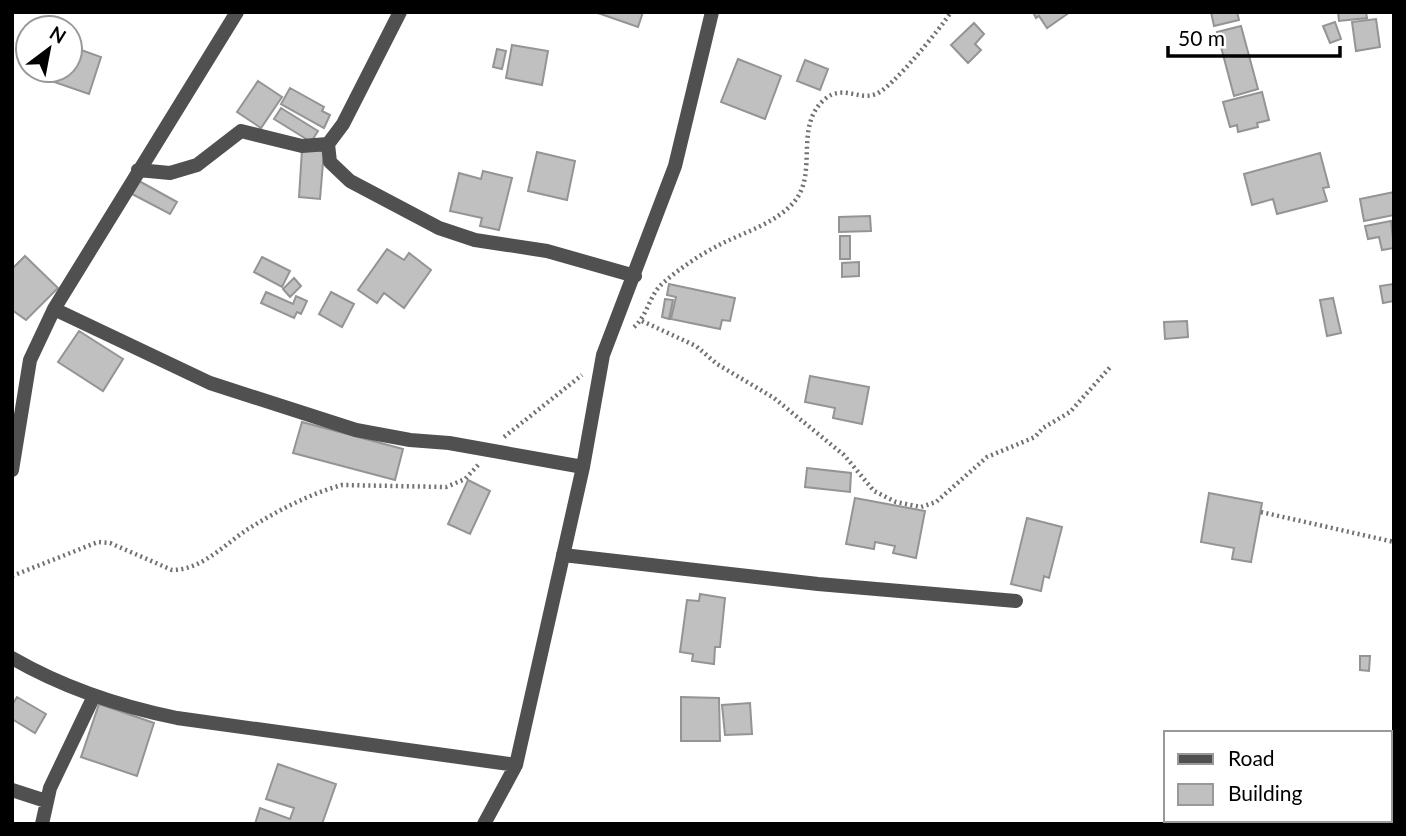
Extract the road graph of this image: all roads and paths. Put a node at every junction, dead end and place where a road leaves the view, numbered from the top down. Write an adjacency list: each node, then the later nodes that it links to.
1 (237, 12): 6 (street)
2 (400, 12): 5 (street)
3 (712, 12): 7 (street)
4 (951, 12): 9 (path)
5 (328, 144): 6 (street); 7 (street)
6 (138, 170): 8 (street)
7 (635, 276): 10 (street)
8 (54, 309): 12 (street); 14 (street)
9 (642, 321): 10 (path); 11 (path)
10 (603, 355): 12 (path); 13 (street)
11 (1112, 365)
12 (492, 450): 13 (street); 18 (path)
13 (583, 467): 17 (street)
14 (12, 470)
15 (1261, 512): 16 (path)
16 (1394, 542)
17 (563, 555): 19 (street); 22 (street)
18 (12, 576)
19 (1016, 601)
20 (12, 658): 21 (street)
21 (94, 696): 22 (street); 24 (street)
22 (516, 765): 26 (street)
23 (12, 790): 24 (street)
24 (46, 802): 25 (street)
25 (42, 824)
26 (484, 824)

